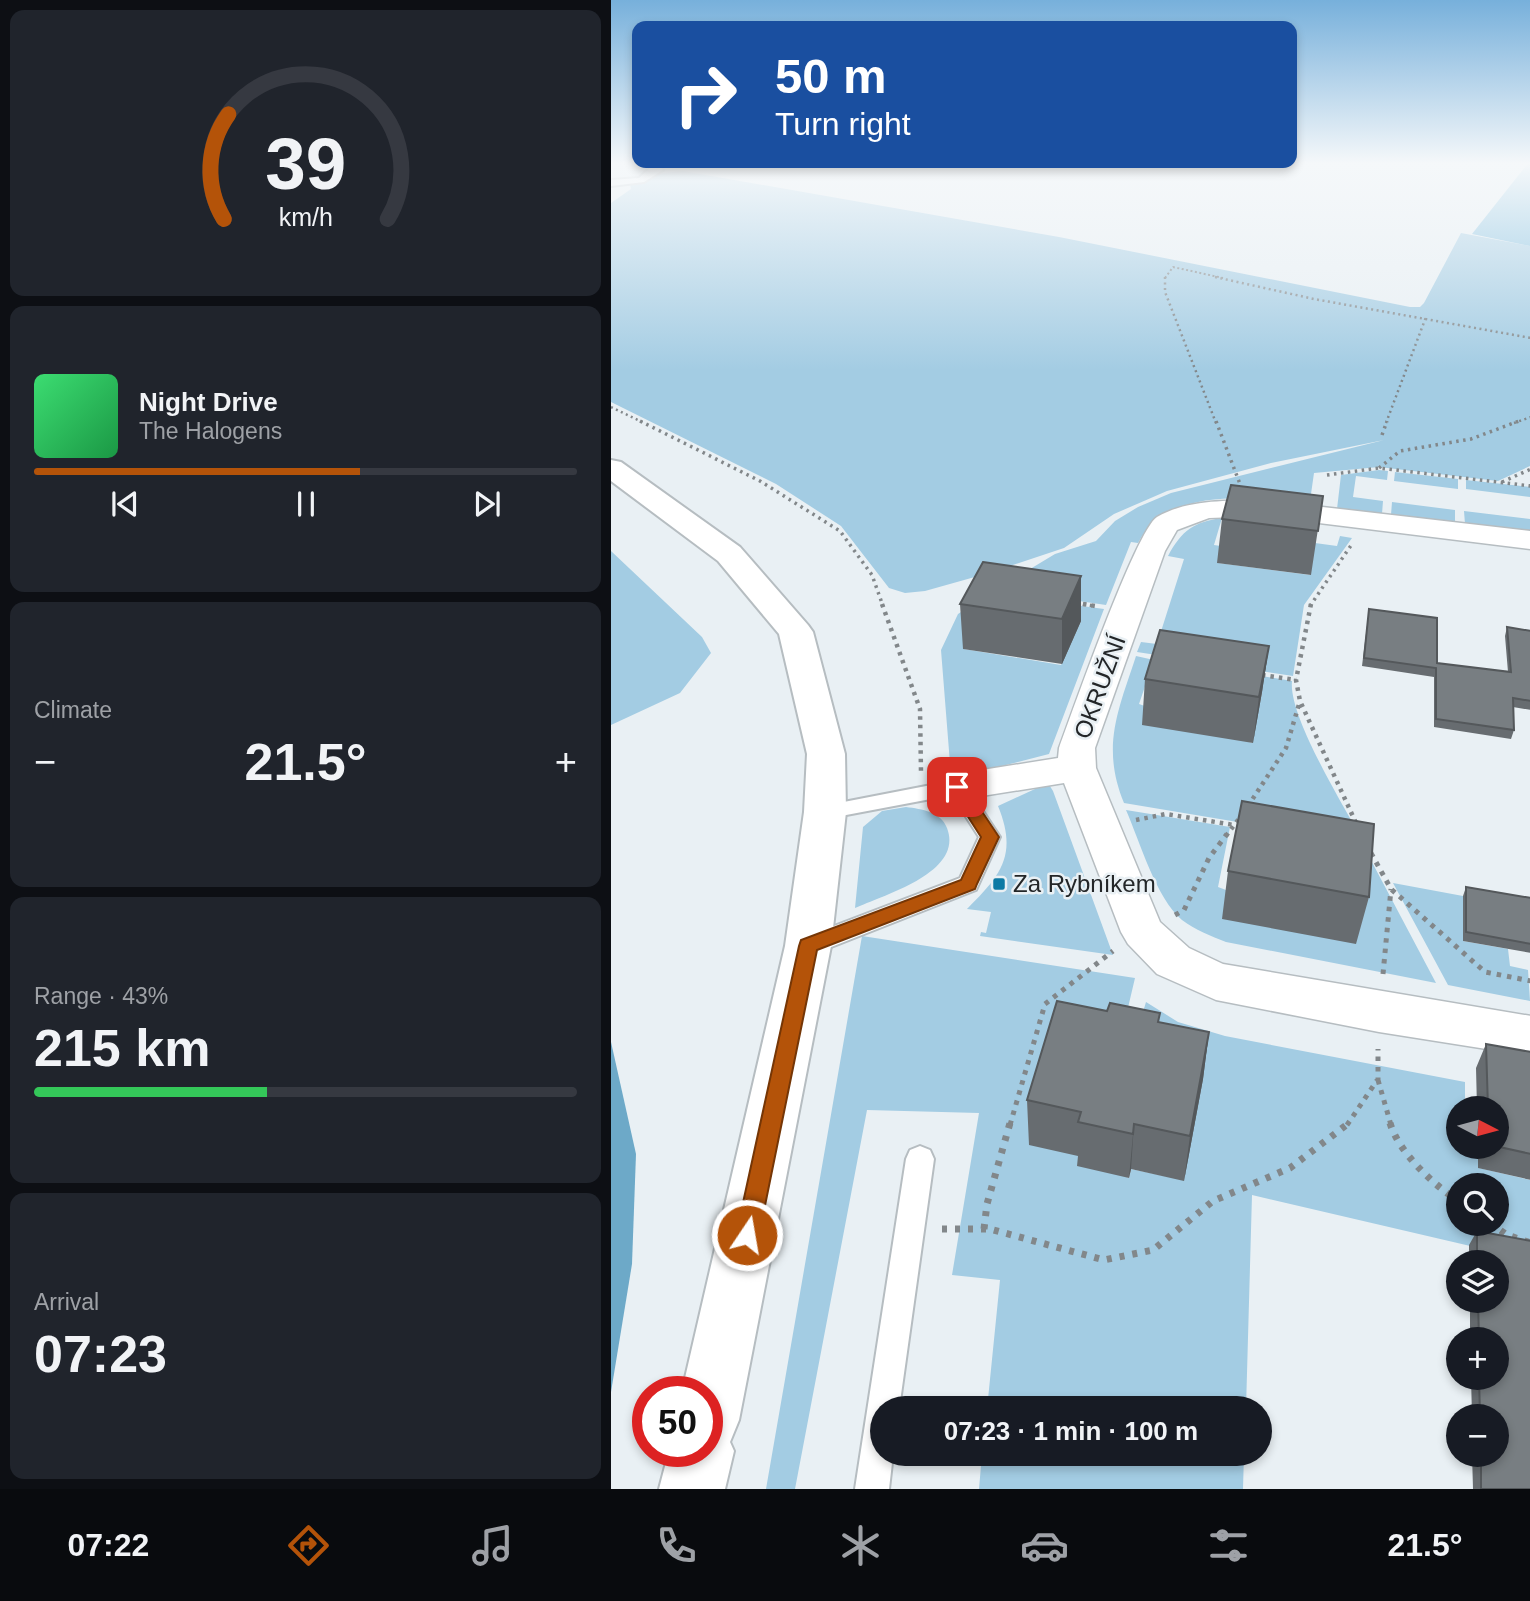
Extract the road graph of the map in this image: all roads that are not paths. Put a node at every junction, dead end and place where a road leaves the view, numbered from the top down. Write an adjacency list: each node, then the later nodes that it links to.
1 (611, 468): 5 (main road)
2 (1530, 540): 3 (street, OKRUŽNÍ)
3 (1077, 768): 4 (street); 7 (street, OKRUŽNÍ)
4 (939, 789): 5 (lane); 6 (lane)
5 (825, 811): 6 (main road)
6 (808, 946): 9 (main road)
7 (1530, 1036)
8 (920, 1159): 10 (lane)
9 (716, 1376)
10 (885, 1396)
11 (875, 1466): 14 (lane)
12 (697, 1467): 13 (main road)
13 (692, 1489)
14 (872, 1489)

